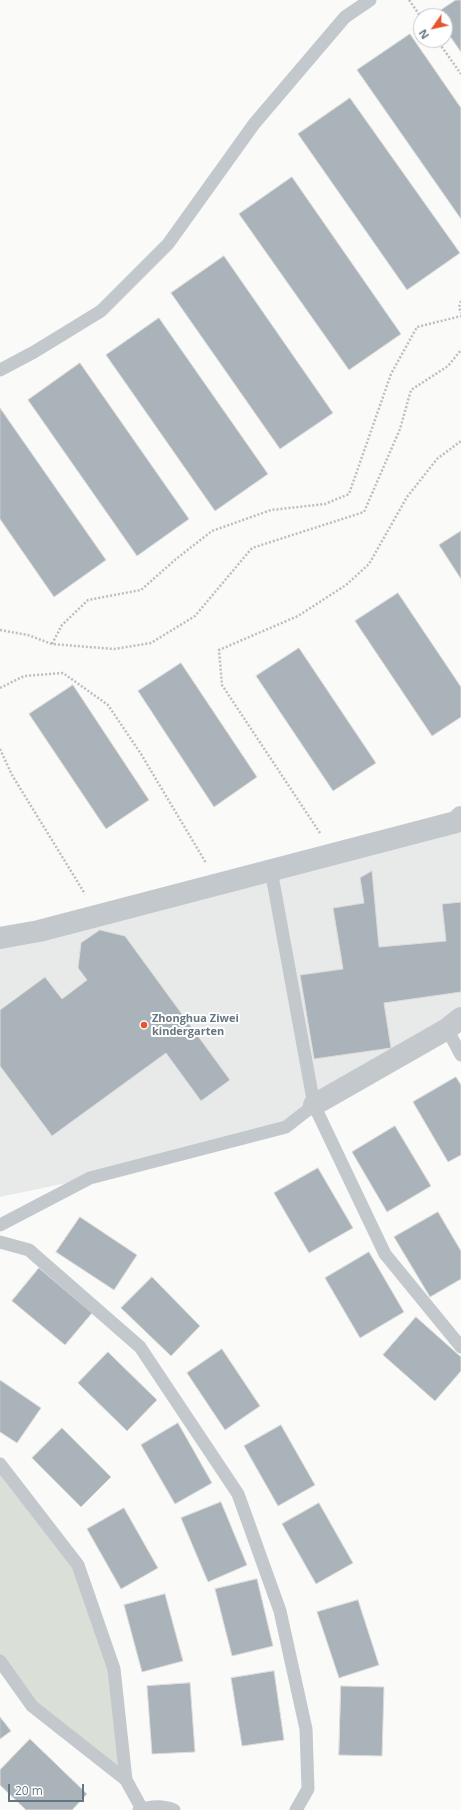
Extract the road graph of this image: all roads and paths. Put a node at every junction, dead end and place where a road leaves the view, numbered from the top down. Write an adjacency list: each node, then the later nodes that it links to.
1 (370, 0): 8 (lane)
2 (443, 48): 3 (path)
3 (461, 74)
4 (461, 300): 5 (path)
5 (461, 313)
6 (461, 316): 11 (path)
7 (461, 350): 11 (path)
8 (0, 370)
9 (461, 441): 15 (path)
10 (0, 630): 11 (path)
11 (52, 644)
12 (0, 688): 17 (path)
13 (0, 749): 18 (path)
14 (461, 817): 15 (street)
15 (334, 854): 16 (street)
16 (271, 870): 17 (street); 22 (lane)
17 (218, 884): 18 (street)
18 (97, 915): 19 (street)
19 (0, 938)
20 (454, 1023): 21 (lane); 22 (street)
21 (461, 1055)
22 (314, 1105): 23 (lane); 25 (lane)
23 (0, 1225)
24 (0, 1242): 31 (lane)
25 (461, 1347)
26 (0, 1464): 28 (lane)
27 (0, 1661): 28 (lane)
28 (126, 1780): 29 (lane)
29 (140, 1810): 30 (lane)
30 (174, 1810)
31 (296, 1810)

